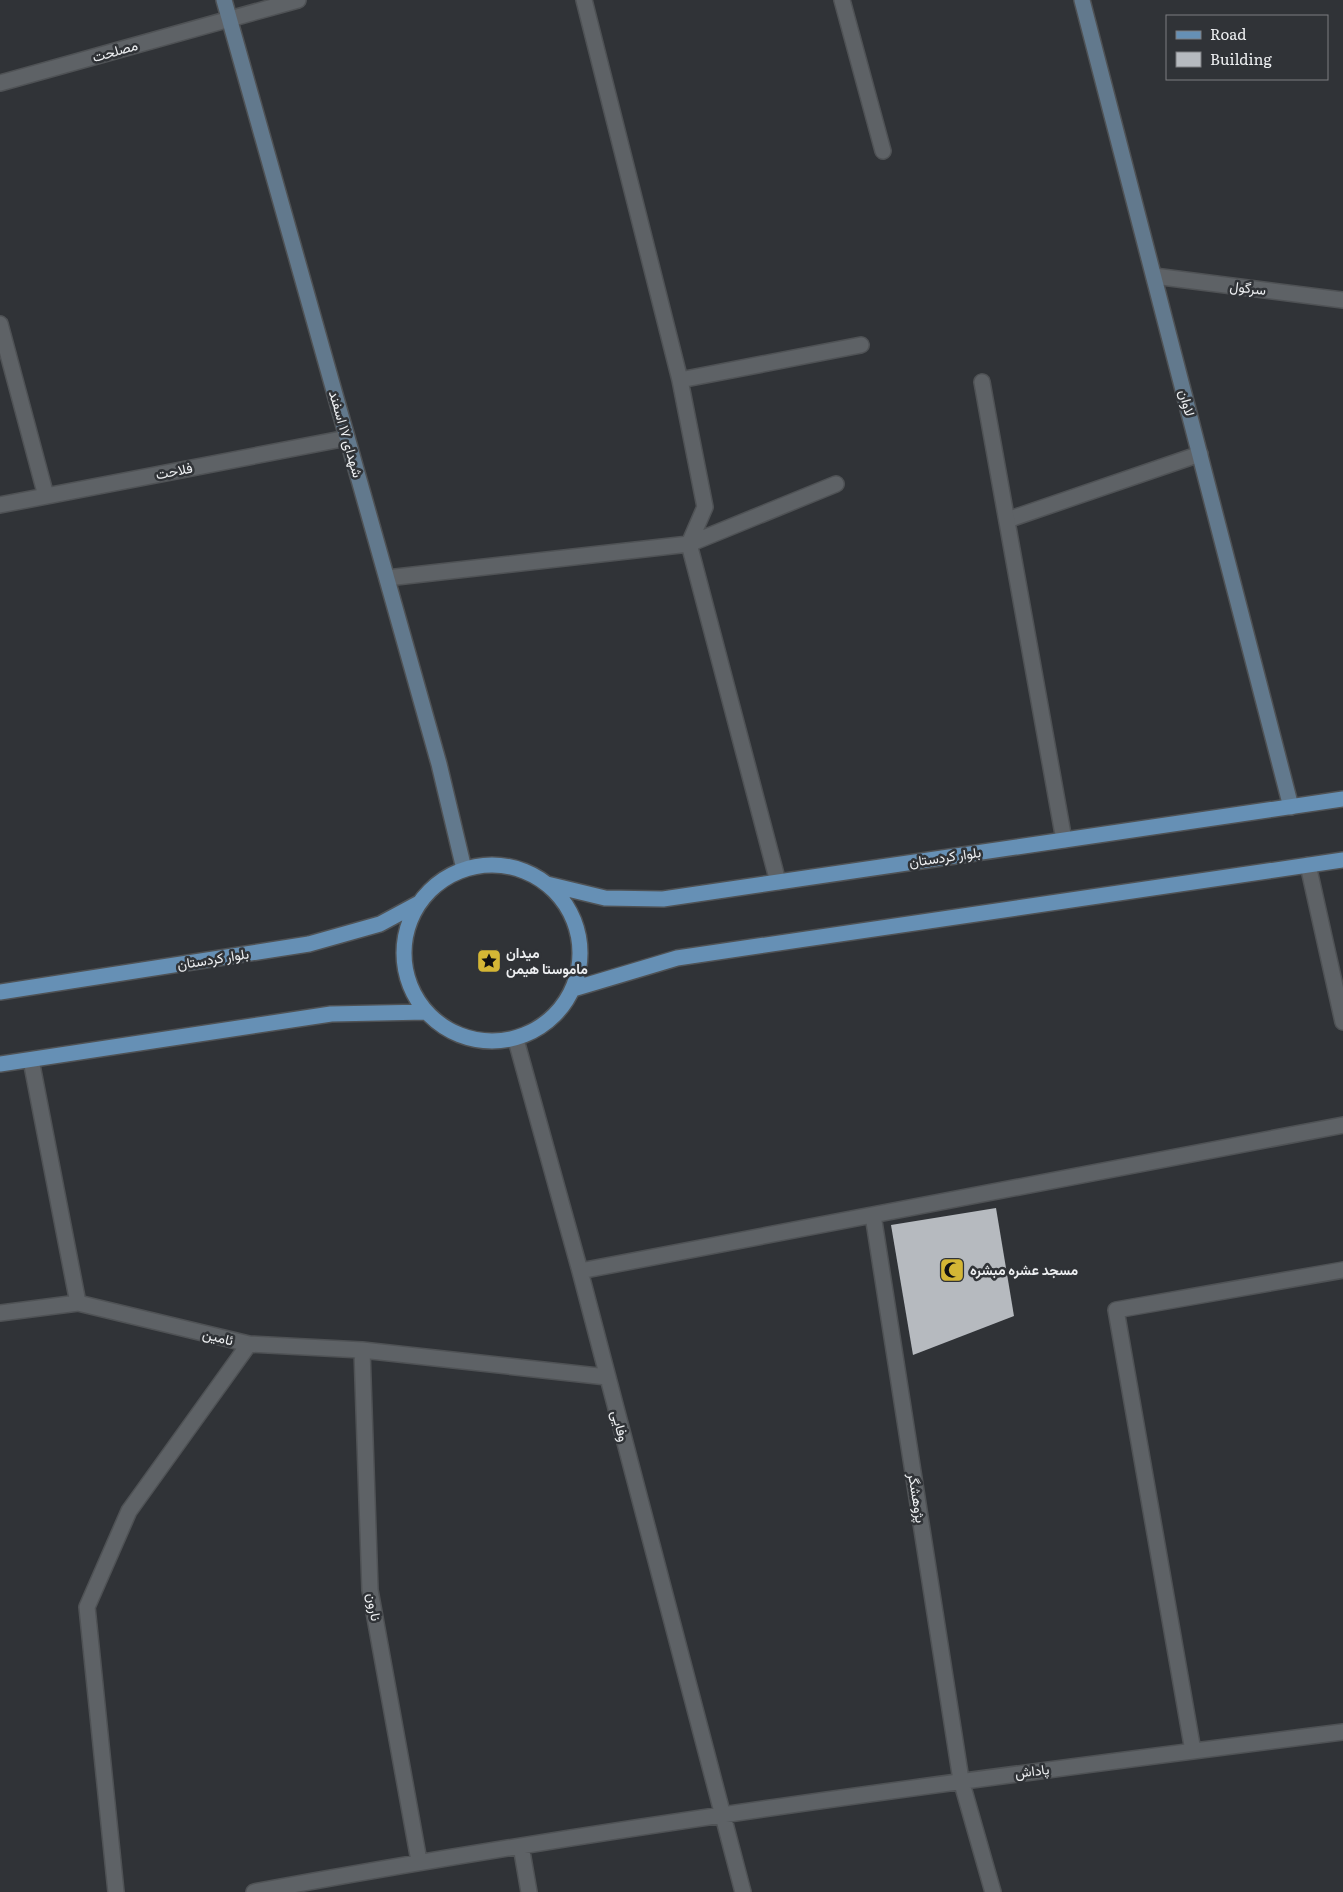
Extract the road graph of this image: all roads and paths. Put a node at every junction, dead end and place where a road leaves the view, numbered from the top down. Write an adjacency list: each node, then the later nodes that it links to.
1 (224, 0): 6 (street, شهدای ۱۷ اسفند)
2 (298, 0): 6 (street, مصلحت)
3 (584, 0): 13 (street)
4 (842, 0): 8 (street)
5 (1082, 0): 9 (street, لاوان)
6 (230, 18): 7 (street, مصلحت); 15 (street, شهدای ۱۷ اسفند)
7 (0, 83)
8 (883, 151)
9 (1154, 276): 10 (street, سرگول); 16 (street, لاوان)
10 (1343, 300)
11 (0, 324): 18 (street)
12 (861, 345): 13 (street)
13 (680, 380): 21 (street)
14 (982, 382): 20 (street)
15 (347, 438): 18 (street, فلاحت); 22 (street, شهدای ۱۷ اسفند)
16 (1200, 454): 20 (street); 24 (street, لاوان)
17 (836, 484): 21 (street)
18 (46, 496): 19 (street, فلاحت)
19 (0, 505)
20 (1007, 520): 25 (street)
21 (689, 544): 22 (street); 29 (street)
22 (387, 578): 28 (street, شهدای ۱۷ اسفند)
23 (1343, 799): 24 (main road, بلوار کردستان)
24 (1291, 806): 25 (main road, بلوار کردستان)
25 (1064, 840): 29 (main road, بلوار کردستان)
26 (1343, 860): 27 (main road)
27 (1308, 865): 32 (main road); 35 (street)
28 (464, 869): 30 (main road); 31 (main road)
29 (778, 882): 30 (main road, بلوار کردستان)
30 (547, 884): 32 (main road)
31 (419, 902): 33 (main road, بلوار کردستان); 34 (main road)
32 (573, 989): 36 (main road)
33 (0, 992)
34 (426, 1012): 36 (main road); 37 (main road)
35 (1343, 1022)
36 (516, 1040): 42 (street, وفایی)
37 (31, 1060): 38 (main road); 43 (street)
38 (0, 1064)
39 (1343, 1125): 40 (street)
40 (873, 1215): 42 (street); 50 (street, پژوهشگر)
41 (1343, 1270): 49 (street)
42 (580, 1271): 47 (street, وفایی)
43 (78, 1303): 44 (street); 45 (street, ئامین)
44 (0, 1313)
45 (249, 1344): 46 (street, ئامین); 54 (street)
46 (362, 1350): 47 (street, ئامین); 53 (street, نارون)
47 (607, 1377): 51 (street, وفایی)
48 (1343, 1732): 49 (street, پاداش)
49 (1193, 1751): 50 (street, پاداش)
50 (960, 1780): 51 (street, پاداش); 58 (street, پژوهشگر)
51 (721, 1813): 52 (street, پاداش); 57 (street, وفایی)
52 (521, 1846): 53 (street, پاداش); 56 (street)
53 (419, 1861): 55 (street, پاداش)
54 (116, 1892)
55 (254, 1892)
56 (529, 1892)
57 (743, 1892)
58 (993, 1892)

